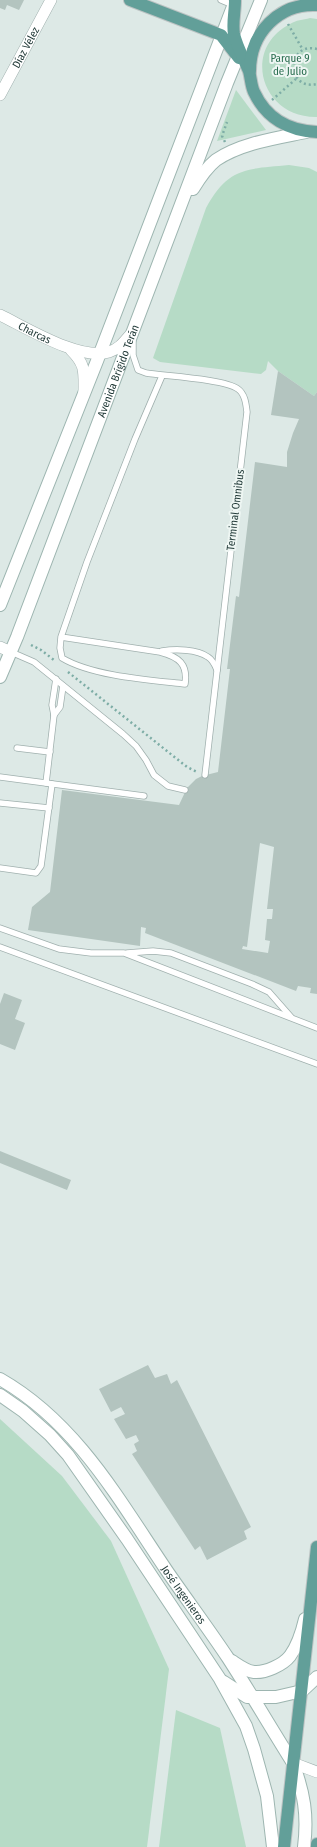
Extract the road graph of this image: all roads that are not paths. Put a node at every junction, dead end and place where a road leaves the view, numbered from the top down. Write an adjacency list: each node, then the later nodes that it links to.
1 (51, 0): 11 (street, Díaz Vélez)
2 (130, 0): 9 (main road)
3 (221, 0): 4 (lane)
4 (234, 2): 9 (main road)
5 (259, 4): 8 (main road); 9 (main road)
6 (310, 4): 7 (main road)
7 (279, 15): 8 (main road); 10 (main road)
8 (247, 33): 9 (main road)
9 (233, 45): 10 (main road); 13 (main road, Avenida Brígido Terán); 17 (main road, Avenida Brígido Terán)
10 (250, 74): 12 (main road)
11 (0, 95)
12 (312, 132): 13 (main road)
13 (176, 218): 15 (main road, Avenida Brígido Terán)
14 (0, 315): 16 (street, Charcas)
15 (134, 331): 17 (street, Charcas); 18 (lane, Terminal Omnibus); 22 (main road, Avenida Brígido Terán)
16 (71, 349): 17 (street, Charcas); 19 (street)
17 (101, 352): 19 (main road, Avenida Brígido Terán)
18 (162, 376): 21 (lane); 24 (lane, Terminal Omnibus)
19 (84, 394): 20 (main road, Avenida Brígido Terán)
20 (0, 605)
21 (61, 637): 23 (lane); 23 (lane)
22 (5, 650): 25 (main road, Avenida Brígido Terán); 26 (lane)
23 (160, 652): 24 (lane)
24 (217, 670): 31 (lane, Terminal Omnibus)
25 (0, 677)
26 (56, 679): 27 (lane); 28 (lane)
27 (63, 686): 28 (lane); 34 (lane)
28 (54, 716): 30 (lane)
29 (16, 748): 30 (lane)
30 (50, 752): 33 (lane)
31 (205, 775)
32 (0, 777): 33 (lane)
33 (49, 784): 35 (lane); 37 (lane)
34 (186, 790)
35 (144, 796)
36 (0, 803): 37 (lane)
37 (49, 808): 38 (lane)
38 (0, 868)
39 (0, 928): 41 (lane)
40 (0, 947): 44 (lane)
41 (124, 953): 42 (lane); 42 (lane)
42 (293, 1018): 43 (lane)
43 (317, 1028)
44 (317, 1064)
45 (0, 1379): 49 (main road, José Ingenieros)
46 (0, 1395): 50 (main road, José Ingenieros)
47 (317, 1548): 48 (main road)
48 (312, 1589): 49 (main road); 52 (main road)
49 (228, 1658): 53 (main road, José Ingenieros)
50 (220, 1678): 53 (main road); 56 (main road, José Ingenieros)
51 (317, 1678): 52 (main road)
52 (302, 1691): 53 (main road); 54 (main road)
53 (252, 1697): 54 (main road, José Ingenieros)
54 (293, 1763): 55 (street); 57 (main road); 58 (main road, José Ingenieros)
55 (317, 1772)
56 (273, 1847)
57 (284, 1847)
58 (304, 1847)

